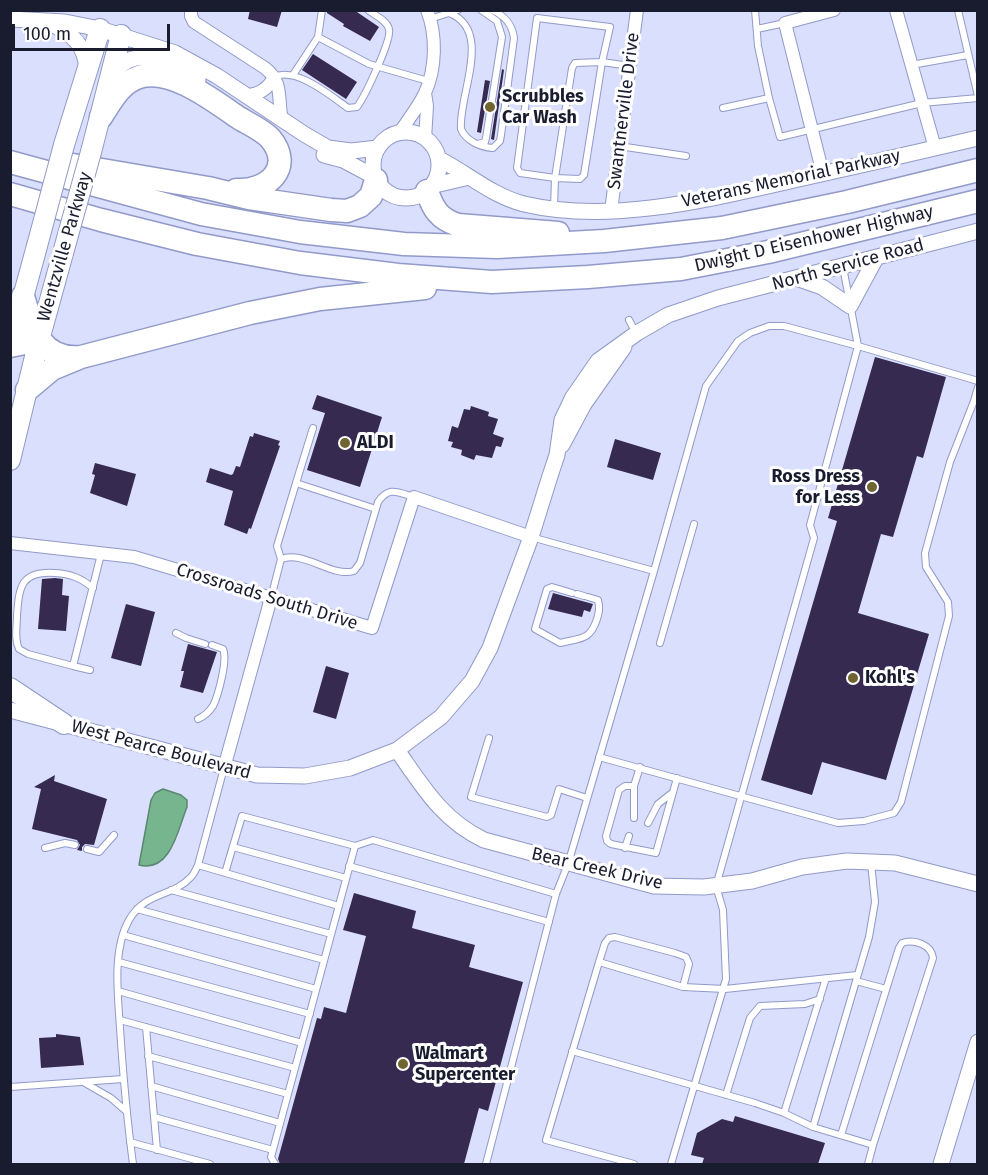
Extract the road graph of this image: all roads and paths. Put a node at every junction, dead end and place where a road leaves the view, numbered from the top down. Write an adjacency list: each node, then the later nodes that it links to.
1 (191, 10): 30 (street)
2 (322, 10): 20 (lane)
3 (368, 10): 27 (lane)
4 (458, 10): 12 (lane)
5 (482, 10): 44 (lane)
6 (492, 10): 44 (lane)
7 (637, 10): 26 (street, Swantnerville Drive)
8 (755, 10): 18 (lane)
9 (834, 10): 16 (street)
10 (896, 10): 25 (street)
11 (958, 10): 22 (lane)
12 (449, 13): 13 (lane); 44 (lane)
13 (429, 15): 32 (street)
14 (10, 19): 15 (street)
15 (40, 19): 17 (street); 28 (street)
16 (785, 23): 18 (lane); 40 (street)
17 (100, 28): 19 (street); 28 (main road, Wentzville Parkway)
18 (757, 29): 35 (lane)
19 (121, 35): 21 (street); 31 (main road, Wentzville Parkway)
20 (318, 37): 27 (lane); 29 (lane)
21 (156, 48): 23 (street); 33 (street)
22 (968, 54): 25 (lane); 34 (lane)
23 (167, 62): 31 (street); 55 (street)
24 (602, 62): 26 (lane); 56 (lane); 56 (lane); 56 (lane)
25 (911, 65): 36 (street)
26 (630, 66): 45 (street, Swantnerville Drive)
27 (377, 67): 29 (lane); 32 (lane)
28 (87, 74): 69 (main road, Wentzville Parkway, bridge)
29 (293, 75): 30 (lane)
30 (274, 77): 33 (street); 39 (street)
31 (109, 82): 38 (main road, Wentzville Parkway)
32 (427, 87): 41 (street); 43 (street)
33 (246, 95): 39 (street)
34 (978, 97): 36 (lane)
35 (770, 98): 37 (lane); 40 (lane)
36 (922, 104): 40 (lane); 47 (street)
37 (723, 108)
38 (101, 117): 57 (highway); 72 (main road, Wentzville Parkway, bridge)
39 (282, 120): 46 (street)
40 (812, 129): 53 (street)
41 (400, 132): 43 (street); 46 (street)
42 (978, 138): 47 (street, Veterans Memorial Parkway)
43 (424, 139): 50 (street)
44 (478, 144)
45 (619, 146): 49 (lane); 62 (street, Swantnerville Drive)
46 (378, 148): 55 (street)
47 (935, 148): 53 (street, Veterans Memorial Parkway)
48 (10, 150): 57 (highway)
49 (686, 156)
50 (439, 159): 54 (street, Veterans Memorial Parkway); 58 (street)
51 (10, 162): 64 (highway, Dwight D Eisenhower Highway)
52 (978, 170): 64 (highway, Dwight D Eisenhower Highway)
53 (823, 174): 62 (street, Veterans Memorial Parkway)
54 (469, 177): 58 (street); 61 (street, Veterans Memorial Parkway)
55 (375, 178): 57 (highway); 58 (street)
56 (555, 178): 61 (lane)
57 (208, 188)
58 (429, 188): 64 (highway)
59 (10, 194): 68 (highway, Dwight D Eisenhower Highway)
60 (978, 201): 68 (highway, Dwight D Eisenhower Highway)
61 (554, 209): 62 (street, Veterans Memorial Parkway)
62 (611, 211)
63 (978, 231): 65 (street, North Service Road)
64 (604, 241)
65 (876, 258): 66 (street, North Service Road); 71 (street)
66 (843, 266): 67 (street, North Service Road); 71 (lane)
67 (796, 278): 70 (street, North Service Road); 71 (street)
68 (492, 282): 75 (highway)
69 (23, 296): 72 (highway); 73 (main road, Wentzville Parkway)
70 (718, 298): 85 (street, West Pearce Boulevard)
71 (850, 306): 74 (lane)
72 (39, 340): 73 (highway); 75 (highway); 78 (main road, Wentzville Parkway)
73 (10, 346)
74 (858, 346): 76 (lane); 89 (lane); 109 (lane)
75 (81, 357): 78 (highway)
76 (978, 381)
77 (978, 387): 109 (lane)
78 (27, 390): 80 (main road, Wentzville Parkway)
79 (313, 428): 81 (lane)
80 (10, 460)
81 (296, 483): 83 (lane); 88 (lane)
82 (414, 497): 83 (lane); 85 (street); 92 (street, Crossroads South Drive)
83 (376, 509): 88 (lane)
84 (694, 524): 94 (lane)
85 (531, 537): 89 (lane); 102 (street, West Pearce Boulevard)
86 (10, 543): 87 (street, Crossroads South Drive)
87 (102, 553): 90 (lane); 92 (street, Crossroads South Drive)
88 (281, 559): 92 (lane)
89 (654, 571): 103 (lane)
90 (93, 588): 95 (lane); 95 (lane)
91 (586, 597): 91 (lane)
92 (271, 598): 105 (street)
93 (176, 633): 99 (lane)
94 (660, 643)
95 (73, 666): 96 (lane)
96 (90, 670)
97 (10, 688): 100 (main road)
98 (10, 710): 100 (street, West Pearce Boulevard)
99 (198, 719)
100 (64, 724): 105 (street, West Pearce Boulevard)
101 (489, 738): 110 (lane)
102 (398, 750): 105 (street, West Pearce Boulevard); 124 (street, Bear Creek Drive)
103 (599, 756): 104 (lane); 110 (lane)
104 (640, 767): 106 (lane); 107 (lane)
105 (224, 768): 125 (lane)
106 (676, 778): 108 (lane); 109 (lane)
107 (634, 786): 111 (lane); 120 (lane)
108 (672, 792): 112 (lane); 122 (lane)
109 (742, 796): 130 (lane)
110 (587, 798): 124 (lane)
111 (634, 818)
112 (648, 823)
113 (114, 835): 121 (lane)
114 (628, 837): 120 (lane)
115 (643, 841): 122 (lane)
116 (75, 845): 119 (lane)
117 (355, 846): 118 (lane); 126 (lane); 132 (lane)
118 (233, 847): 127 (lane); 128 (lane)
119 (45, 848)
120 (625, 848): 122 (lane)
121 (87, 849)
122 (640, 849)
123 (871, 862): 129 (street, Bear Creek Drive); 130 (street, Bear Creek Drive); 142 (lane)
124 (568, 864): 130 (street, Bear Creek Drive); 132 (lane)
125 (198, 865): 127 (lane); 131 (lane)
126 (350, 866): 128 (lane); 135 (lane)
127 (225, 873): 133 (lane)
128 (346, 878): 133 (lane)
129 (978, 884)
130 (716, 886): 145 (lane)
131 (171, 890): 134 (lane); 136 (lane)
132 (556, 894): 135 (lane)
133 (339, 906): 136 (lane)
134 (137, 909): 137 (lane); 138 (lane)
135 (549, 922): 177 (lane)
136 (331, 934): 138 (lane)
137 (123, 935): 139 (lane); 144 (lane)
138 (324, 960): 144 (lane)
139 (119, 962): 147 (lane); 149 (lane)
140 (599, 962): 143 (lane); 143 (lane); 154 (lane)
141 (826, 978): 142 (lane); 145 (lane); 148 (lane)
142 (857, 978): 146 (lane); 168 (lane)
143 (683, 987): 145 (lane)
144 (316, 989): 149 (lane)
145 (725, 989): 160 (lane)
146 (886, 989): 169 (lane); 171 (lane)
147 (118, 991): 150 (lane); 153 (lane)
148 (820, 999): 163 (lane); 165 (lane)
149 (310, 1014): 153 (lane)
150 (120, 1020): 151 (lane); 157 (lane)
151 (146, 1027): 155 (lane); 156 (lane)
152 (978, 1042): 181 (street)
153 (302, 1043): 156 (lane)
154 (572, 1051): 160 (lane); 178 (lane)
155 (148, 1056): 159 (lane); 162 (lane)
156 (295, 1068): 162 (lane)
157 (123, 1079): 158 (lane); 164 (lane)
158 (85, 1082): 161 (lane); 164 (lane)
159 (151, 1086): 166 (lane); 167 (lane)
160 (696, 1086): 163 (lane); 179 (lane)
161 (10, 1088)
162 (288, 1094): 167 (lane)
163 (726, 1095): 165 (lane)
164 (126, 1111): 170 (lane)
165 (784, 1113): 168 (lane)
166 (154, 1117): 172 (lane); 173 (lane)
167 (280, 1123): 173 (lane)
168 (813, 1127): 169 (lane)
169 (842, 1135): 171 (lane)
170 (130, 1142): 172 (lane); 174 (lane)
171 (873, 1145): 180 (lane)
172 (157, 1150): 175 (lane)
173 (273, 1150): 176 (lane)
174 (133, 1164)
175 (210, 1164)
176 (274, 1164)
177 (486, 1164)
178 (634, 1164)
179 (671, 1164)
180 (868, 1164)
181 (941, 1164)

